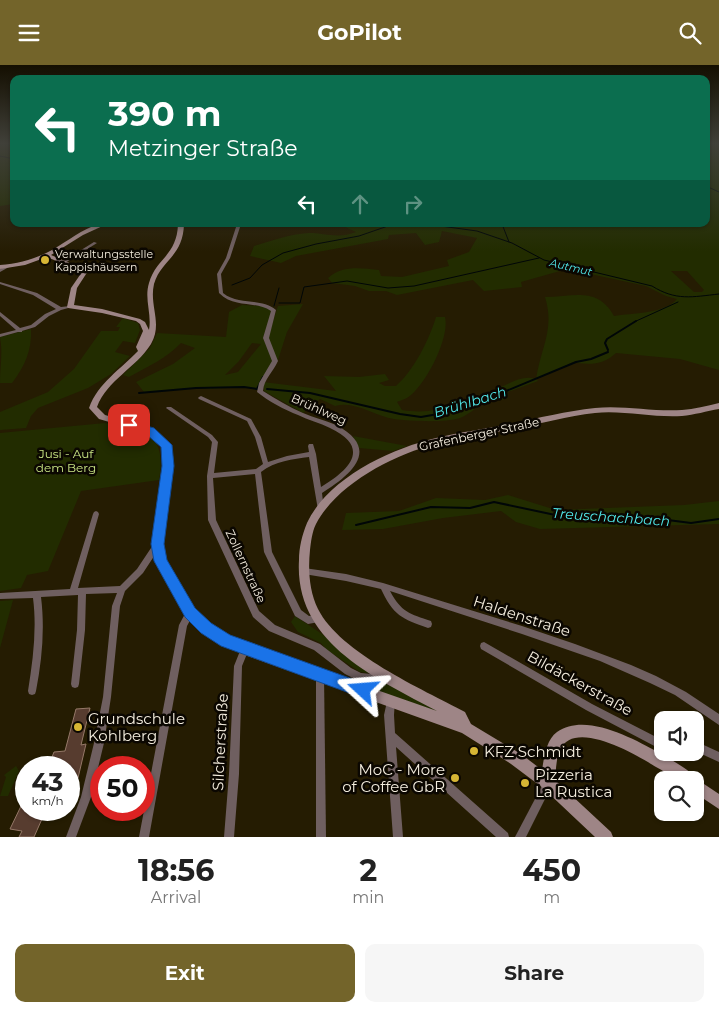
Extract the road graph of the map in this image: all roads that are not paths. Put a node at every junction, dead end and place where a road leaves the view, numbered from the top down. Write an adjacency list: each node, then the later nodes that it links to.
1 (96, 227): 5 (street)
2 (180, 227): 15 (street)
3 (239, 227): 24 (street, Brühlweg)
4 (95, 243): 6 (street)
5 (47, 255): 6 (street); 7 (street)
6 (64, 262): 10 (street)
7 (4, 267): 8 (street)
8 (0, 271)
9 (0, 283): 11 (street)
10 (70, 307): 11 (street); 15 (street)
11 (60, 309): 13 (street)
12 (0, 313): 13 (street)
13 (20, 331): 14 (street)
14 (0, 336)
15 (142, 351): 27 (street)
16 (201, 398): 21 (street)
17 (719, 406): 25 (street, Grafenberger Straße)
18 (169, 409): 23 (street, Zollernstraße)
19 (311, 446): 20 (street)
20 (313, 454): 21 (street); 24 (street)
21 (266, 465): 22 (street)
22 (258, 471): 23 (street); 35 (street)
23 (210, 476): 39 (street, Zollernstraße)
24 (318, 491): 25 (street)
25 (321, 510): 28 (street, Grafenberger Straße)
26 (96, 514): 31 (street)
27 (158, 544): 30 (street); 34 (street)
28 (304, 571): 29 (street, Haldenstraße); 35 (street, Grafenberger Straße)
29 (383, 586): 36 (street); 44 (street, Haldenstraße)
30 (122, 589): 31 (street); 54 (street)
31 (78, 592): 32 (street); 41 (street)
32 (36, 595): 33 (street); 42 (street)
33 (0, 596)
34 (190, 613): 38 (street); 55 (street)
35 (316, 619): 39 (street, Grafenberger Straße)
36 (428, 624)
37 (484, 646): 47 (street, Bildäckerstraße)
38 (245, 649): 40 (street); 56 (street, Silcherstraße)
39 (379, 672): 45 (street, Grafenberger Straße)
40 (320, 675): 43 (street); 57 (street)
41 (75, 684)
42 (32, 691)
43 (391, 700): 45 (street); 46 (street)
44 (719, 720)
45 (466, 728): 51 (main road)
46 (391, 736): 58 (street); 59 (street)
47 (654, 741)
48 (704, 750): 49 (street)
49 (719, 757)
50 (676, 771): 51 (street)
51 (548, 783): 60 (street); 61 (street)
52 (704, 791): 53 (street)
53 (719, 802)
54 (71, 837)
55 (144, 837)
56 (229, 837)
57 (321, 837)
58 (398, 837)
59 (504, 837)
60 (520, 837)
61 (606, 837)

